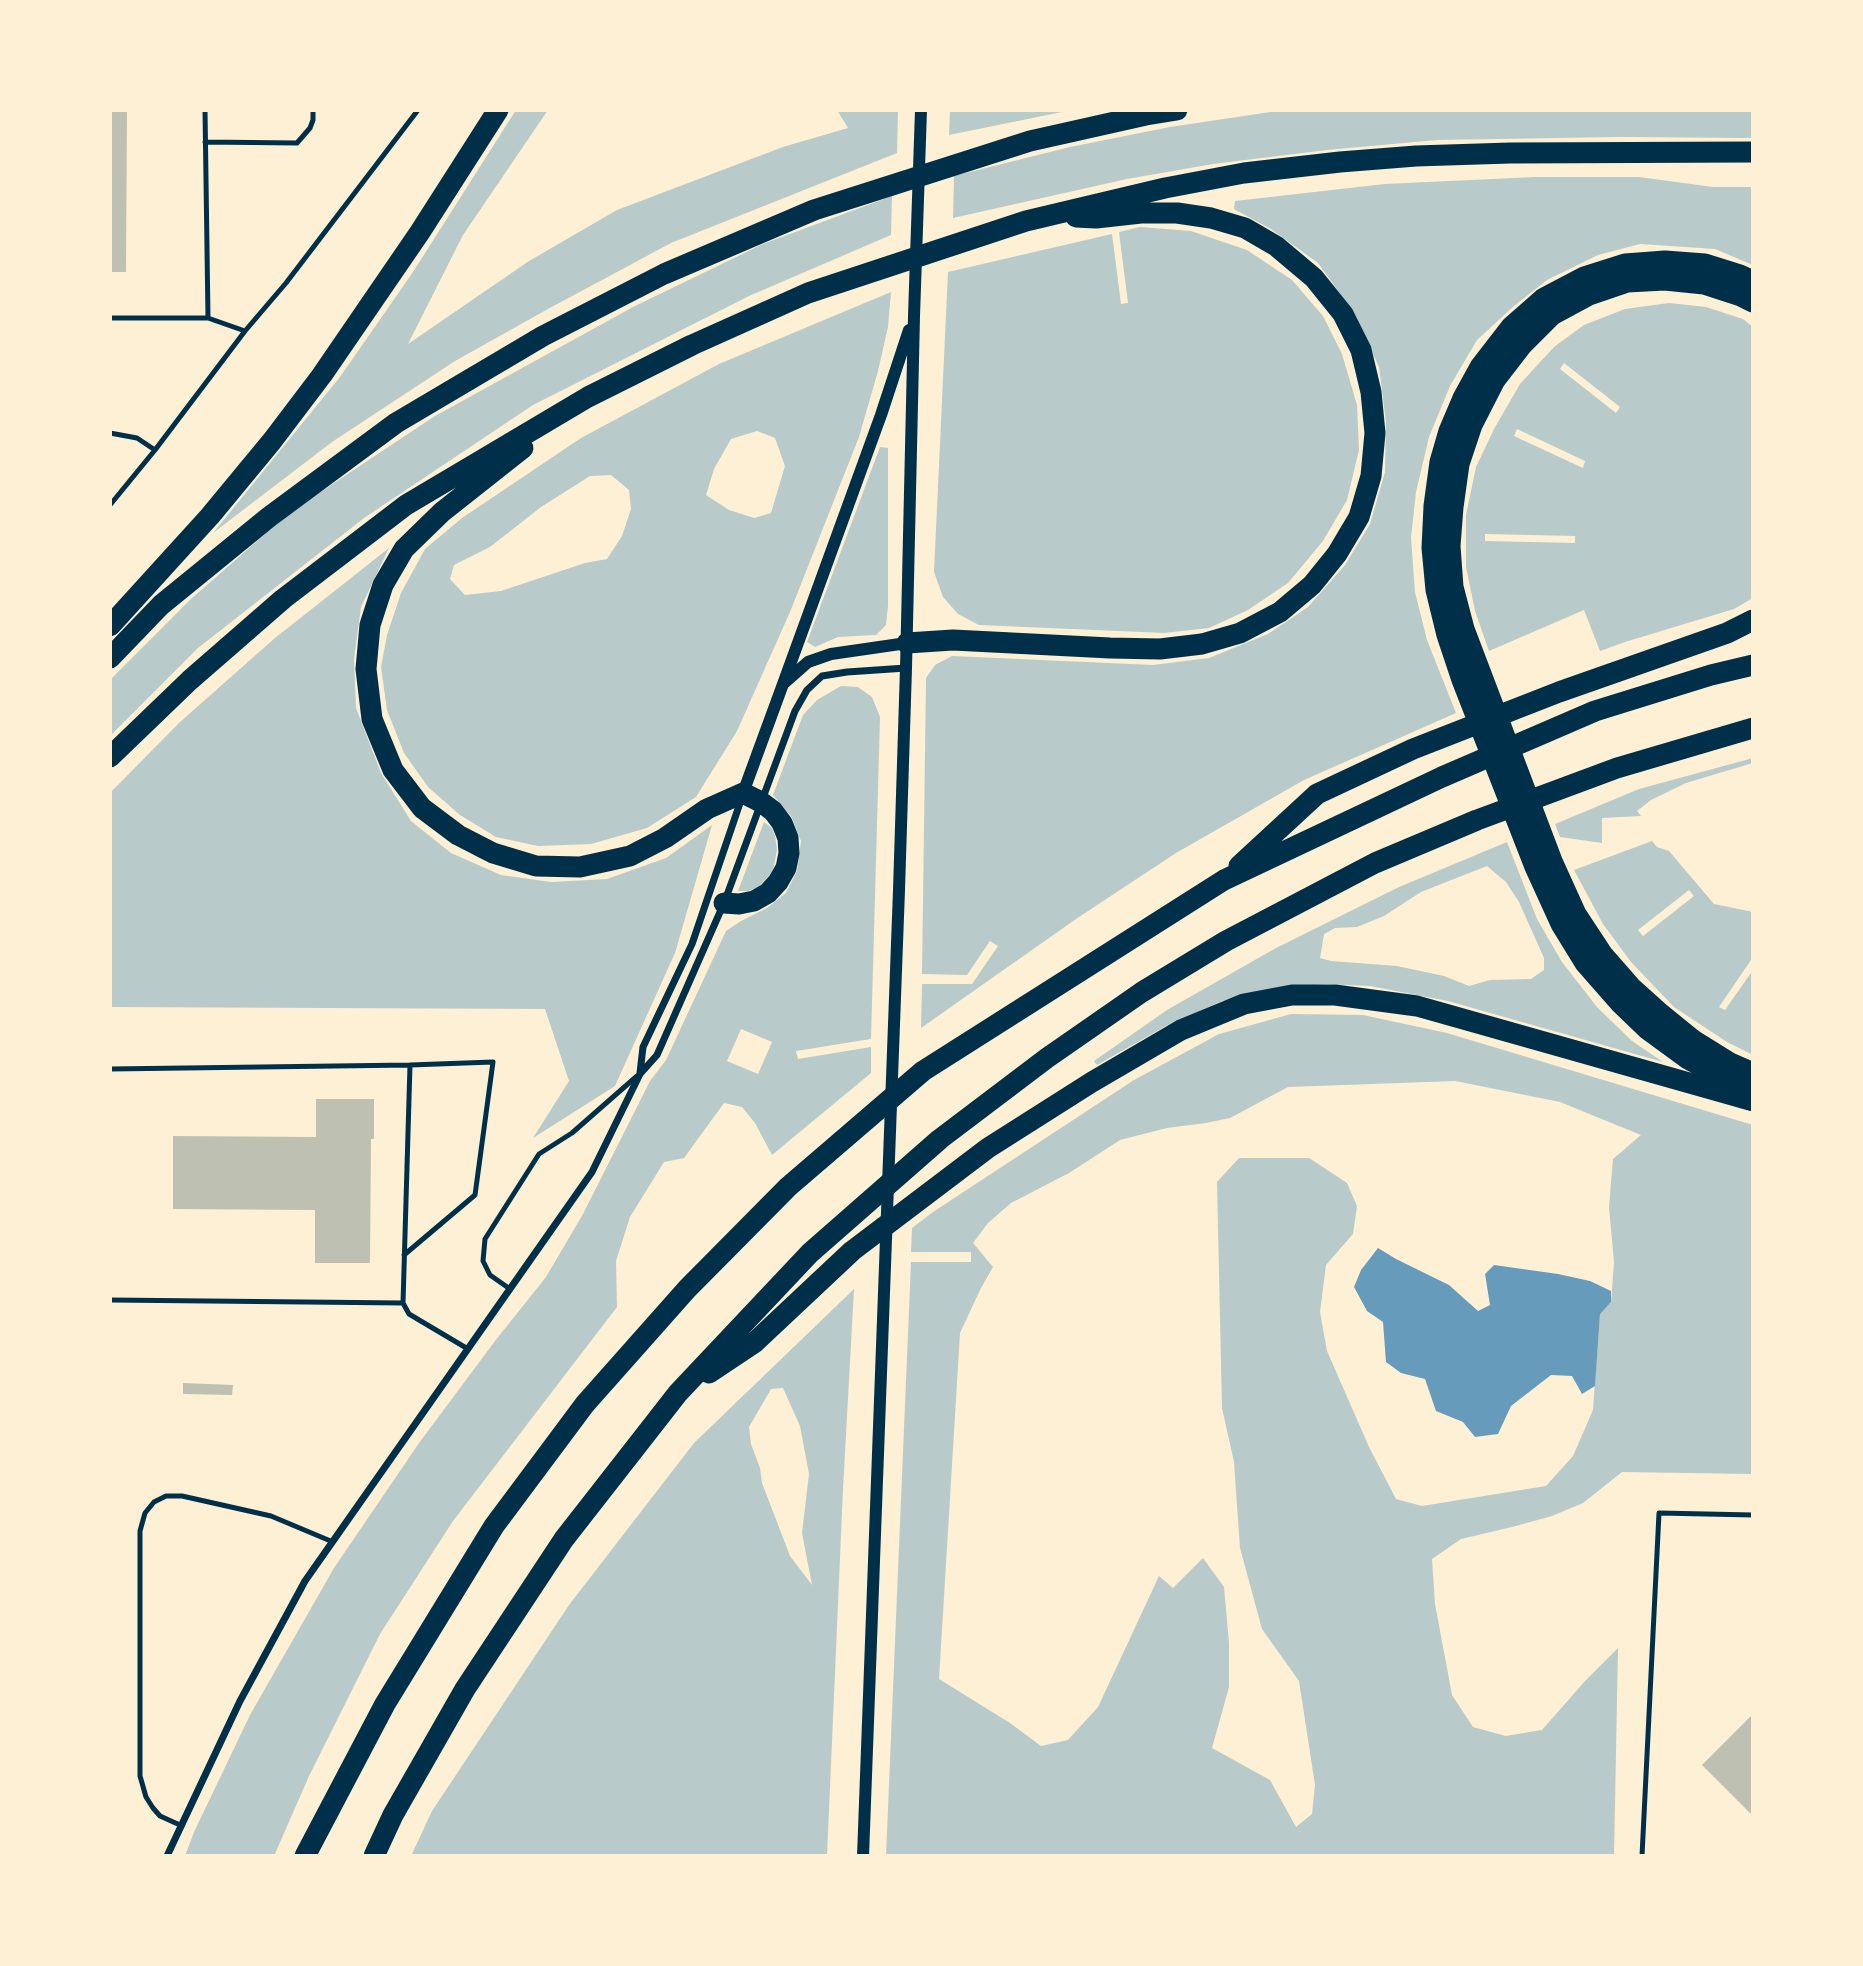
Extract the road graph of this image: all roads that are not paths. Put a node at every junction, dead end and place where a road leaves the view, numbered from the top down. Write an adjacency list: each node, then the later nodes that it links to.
1 (205, 110): 7 (lane)
2 (313, 110): 7 (lane)
3 (418, 110): 15 (lane)
4 (498, 110): 21 (highway)
5 (921, 110): 12 (street)
6 (1177, 110): 23 (highway)
7 (205, 142): 14 (lane)
8 (1753, 152): 9 (highway)
9 (1036, 218): 16 (highway); 22 (highway)
10 (1753, 281): 26 (highway)
11 (1753, 302): 26 (highway)
12 (914, 316): 22 (street); 27 (street)
13 (110, 317): 14 (lane)
14 (208, 318): 15 (lane)
15 (245, 331): 18 (lane)
16 (588, 397): 29 (highway); 30 (highway)
17 (110, 433): 18 (lane)
18 (155, 450): 19 (lane)
19 (110, 505)
20 (1753, 620): 32 (highway)
21 (110, 626)
22 (906, 643): 25 (street); 27 (street)
23 (110, 658)
24 (1753, 665): 32 (highway)
25 (906, 668): 30 (street); 52 (street)
26 (1471, 676): 31 (highway)
27 (783, 684): 30 (street)
28 (1753, 728): 45 (highway)
29 (110, 757)
30 (752, 797): 33 (street); 33 (highway); 37 (street)
31 (1543, 864): 36 (highway); 38 (highway)
32 (1224, 880): 50 (highway)
33 (724, 903): 37 (street)
34 (410, 1065): 35 (lane); 40 (lane); 40 (lane)
35 (110, 1069)
36 (1753, 1073)
37 (640, 1074): 41 (street); 41 (lane)
38 (1753, 1093)
39 (1753, 1101): 45 (highway)
40 (404, 1255): 43 (lane)
41 (510, 1289): 44 (street)
42 (110, 1300): 43 (lane)
43 (403, 1303): 44 (lane)
44 (468, 1349): 47 (street)
45 (678, 1393): 51 (highway)
46 (1753, 1515): 53 (lane)
47 (333, 1542): 48 (street); 48 (lane)
48 (180, 1825): 49 (street)
49 (167, 1856)
50 (305, 1856)
51 (374, 1856)
52 (863, 1856)
53 (1642, 1856)

